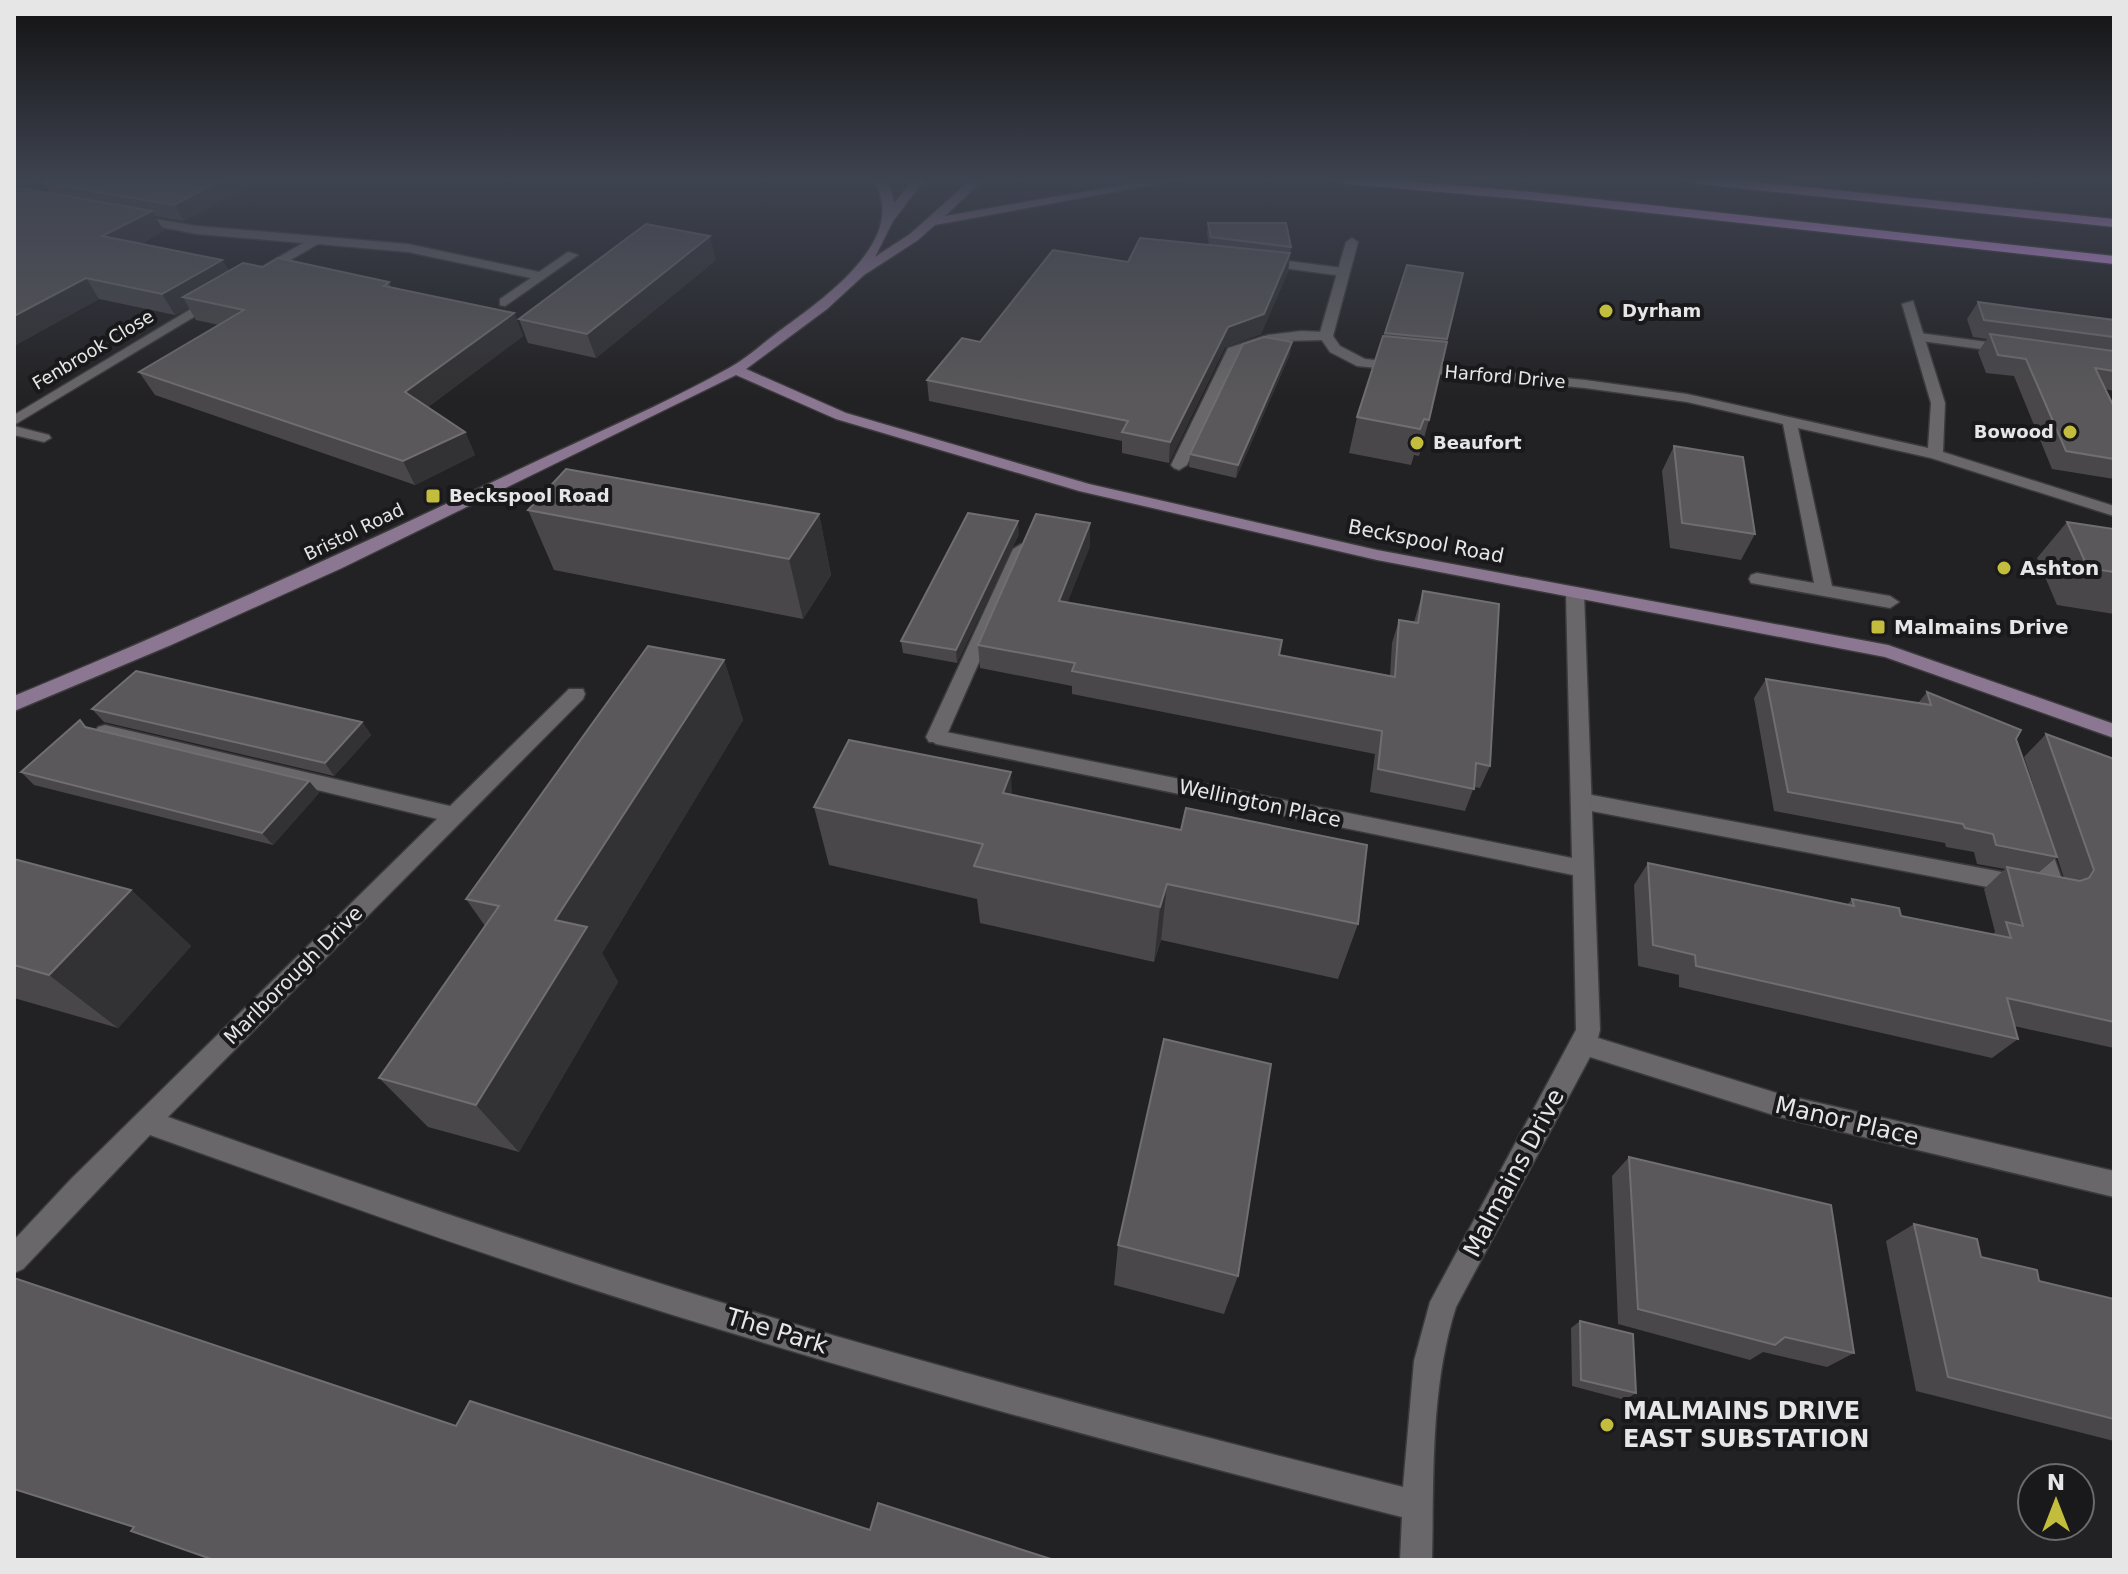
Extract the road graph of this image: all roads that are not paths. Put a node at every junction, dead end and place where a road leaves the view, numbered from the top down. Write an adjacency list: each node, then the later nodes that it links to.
1 (295, 252): 13 (street)
2 (429, 252): 12 (street)
3 (870, 252): 10 (main road, Bristol Road)
4 (888, 252): 10 (main road, Bristol Road)
5 (1349, 252): 11 (street)
6 (2045, 252): 8 (highway)
7 (572, 255): 12 (street)
8 (2114, 260)
9 (1254, 261): 11 (street)
10 (860, 272): 20 (main road, Bristol Road)
11 (1343, 272): 17 (street)
12 (539, 276): 15 (street)
13 (251, 279)
14 (224, 295): 22 (street, Fenbrook Close)
15 (505, 302)
16 (1908, 304): 18 (street)
17 (1326, 336): 21 (street, Harford Drive); 26 (street)
18 (1919, 337): 19 (street); 25 (street)
19 (2024, 351)
20 (736, 370): 31 (main road, Beckspool Road); 34 (main road, Bristol Road)
21 (1789, 419): 25 (street, Harford Drive); 30 (street)
22 (14, 421)
23 (14, 430): 24 (street)
24 (44, 438)
25 (1935, 454): 27 (street, Harford Drive)
26 (1179, 465)
27 (2114, 511)
28 (1026, 538): 40 (street, Wellington Place)
29 (1757, 579): 30 (street)
30 (1824, 590): 32 (street)
31 (1575, 593): 35 (main road, Beckspool Road); 37 (street, Malmains Drive)
32 (1890, 602)
33 (576, 694): 38 (street, Marlborough Drive)
34 (14, 704)
35 (2114, 731)
36 (105, 732): 38 (street)
37 (1581, 801): 39 (street); 40 (street, Malmains Drive)
38 (454, 815): 42 (street, Marlborough Drive)
39 (2030, 816)
40 (1583, 869): 41 (street, Malmains Drive)
41 (1584, 1044): 43 (street, Manor Place); 45 (street, Malmains Drive)
42 (147, 1122): 44 (street, Marlborough Drive); 45 (street, The Park)
43 (2114, 1184)
44 (14, 1260)
45 (1419, 1506): 46 (street, Malmains Drive)
46 (1416, 1560)

